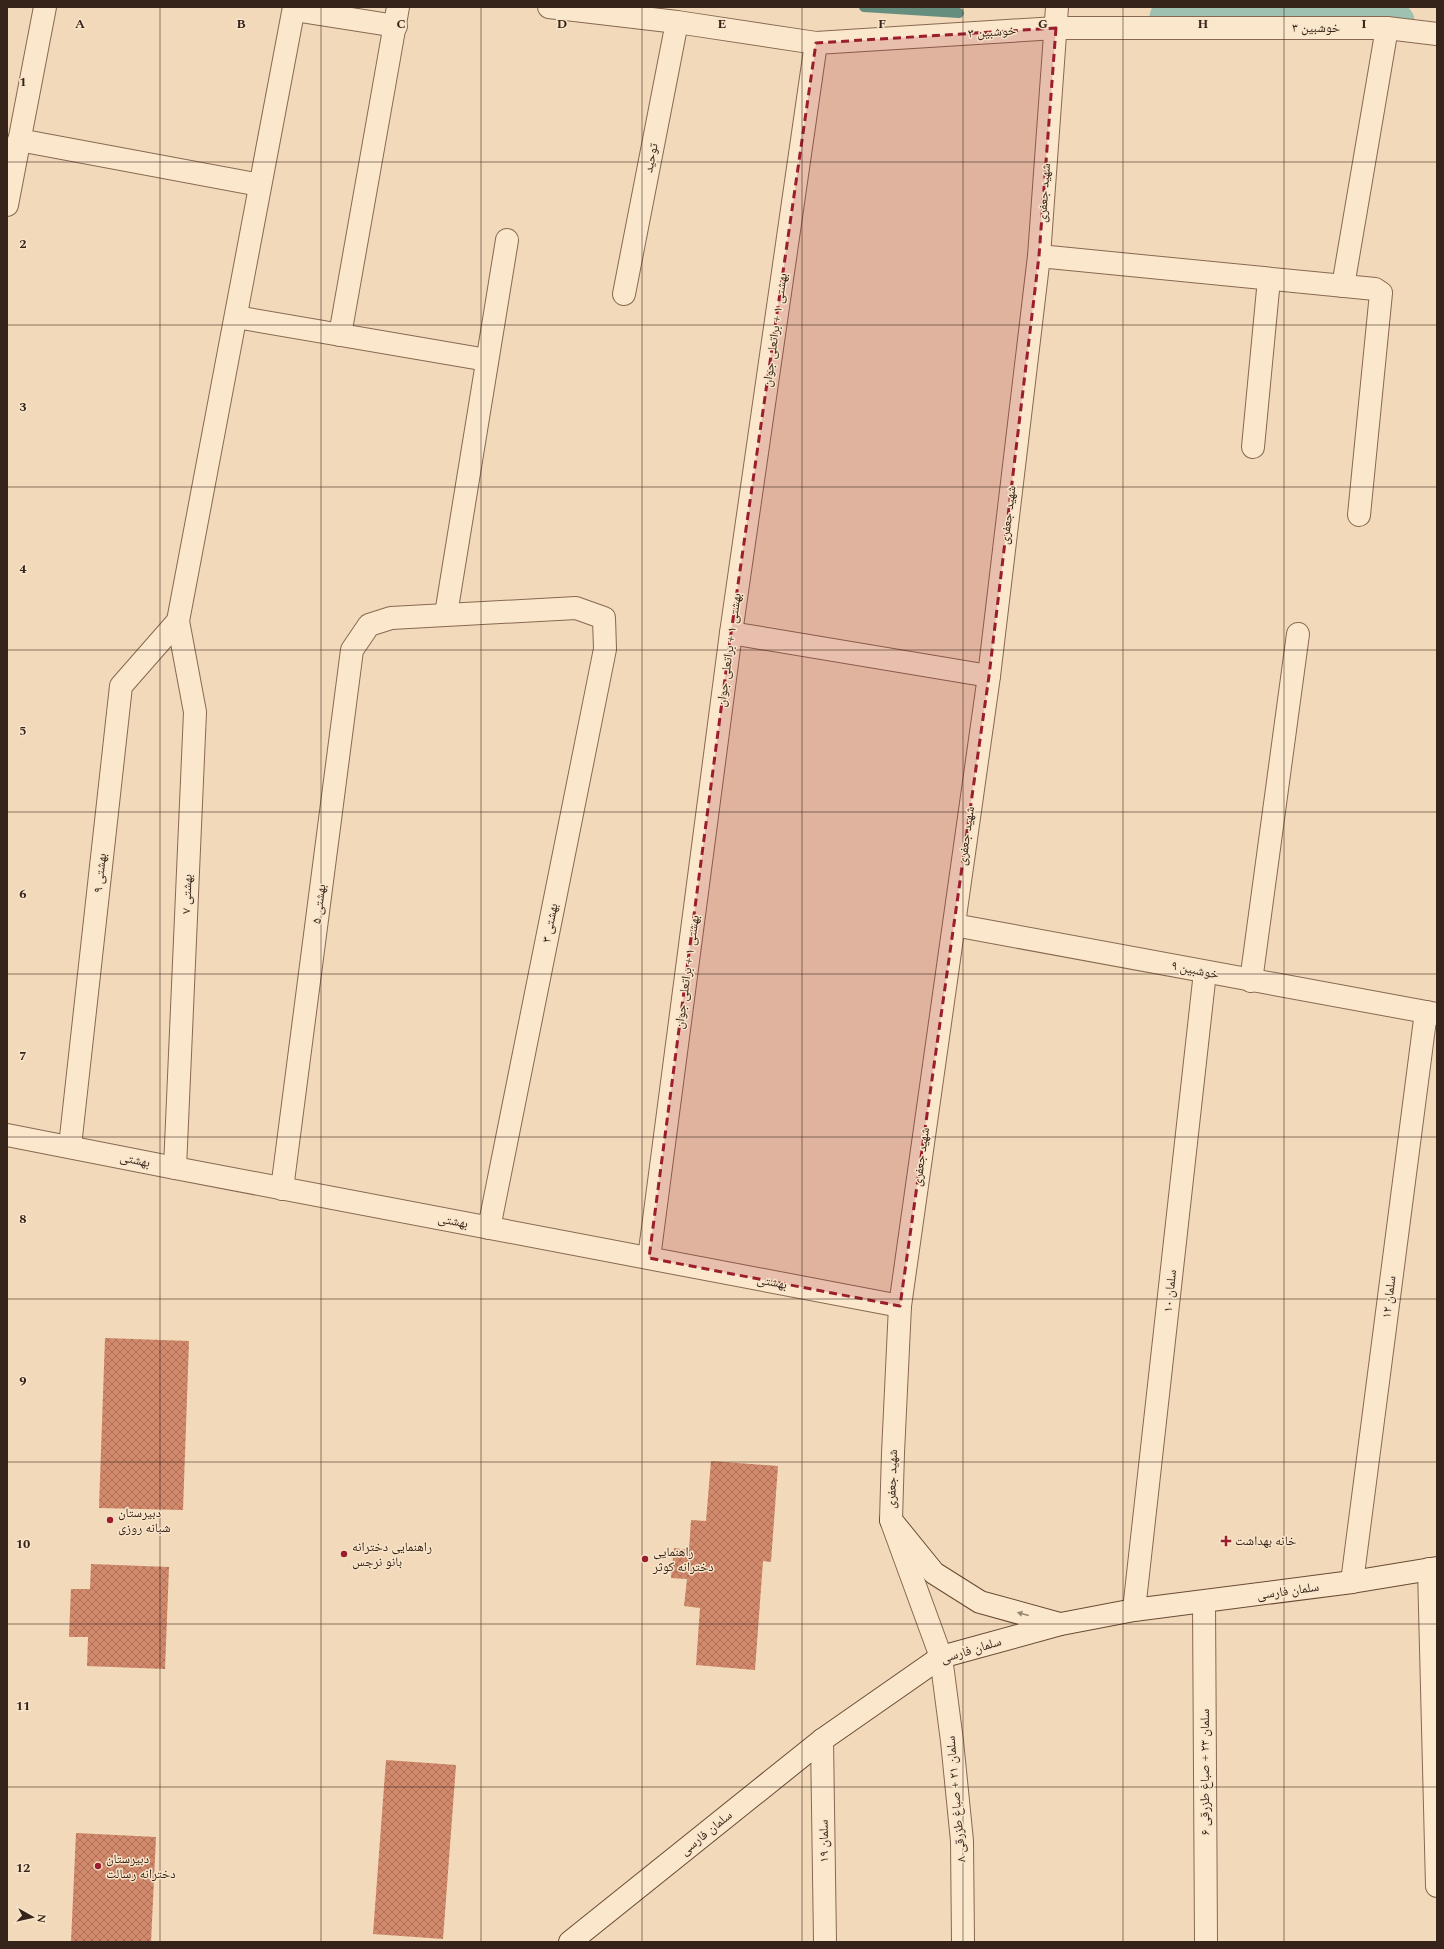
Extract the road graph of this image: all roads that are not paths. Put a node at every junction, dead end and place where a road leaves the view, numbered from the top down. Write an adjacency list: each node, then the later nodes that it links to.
1 (45, 7): 10 (street)
2 (550, 7): 6 (street, خوشبین ۳)
3 (294, 8): 4 (street); 11 (street)
4 (397, 16): 19 (street)
5 (1056, 18): 7 (street, خوشبین ۳); 9 (street, خوشبین ۳); 14 (street, شهید جعفری)
6 (677, 22): 9 (street, خوشبین ۳); 17 (street, توحید)
7 (1387, 28): 8 (street, خوشبین ۳); 16 (street)
8 (1437, 34)
9 (816, 43): 25 (street, بهشتی ۱ + براتعلی جوان)
10 (19, 140): 11 (street); 12 (street)
11 (260, 185): 18 (street)
12 (7, 205)
13 (507, 240): 20 (street)
14 (1039, 256): 15 (street); 27 (street, شهید جعفری)
15 (1269, 279): 16 (street); 21 (street)
16 (1343, 286): 22 (street)
17 (624, 294)
18 (236, 317): 19 (street); 24 (street)
19 (340, 335): 20 (street)
20 (487, 360): 23 (street)
21 (1253, 447)
22 (1359, 515)
23 (446, 614): 35 (street, بهشتی ۵); 36 (street, بهشتی ۳)
24 (178, 621): 33 (street, بهشتی ۹); 34 (street, بهشتی ۷)
25 (731, 633): 27 (street); 37 (street, بهشتی ۱ + براتعلی جوان)
26 (1298, 634): 30 (street)
27 (989, 676): 28 (street, شهید جعفری)
28 (954, 925): 29 (street, خوشبین ۹); 38 (street, شهید جعفری)
29 (1205, 972): 30 (street, خوشبین ۹); 43 (street, سلمان ۱۰)
30 (1251, 981): 31 (street, خوشبین ۹)
31 (1431, 1014): 41 (street, سلمان ۱۲)
32 (7, 1135): 33 (street, بهشتی)
33 (70, 1146): 34 (street, بهشتی)
34 (175, 1168): 35 (street, بهشتی)
35 (282, 1189): 36 (street, بهشتی)
36 (489, 1228): 37 (street, بهشتی)
37 (649, 1258): 38 (street, بهشتی)
38 (900, 1306): 39 (street, شهید جعفری)
39 (891, 1520): 44 (street, one-way to 39); 45 (street, شهید جعفری)
40 (1433, 1568): 41 (street, سلمان فارسی); 47 (street)
41 (1352, 1582): 42 (street, سلمان فارسی)
42 (1204, 1602): 43 (street, سلمان فارسی); 51 (street, سلمان ۲۳ + صباغ طزرقی ۶)
43 (1134, 1610): 44 (street, سلمان فارسی)
44 (1061, 1624): 45 (street, سلمان فارسی)
45 (941, 1657): 46 (street, سلمان فارسی); 50 (street, سلمان ۲۱ + صباغ طزرقی ۸)
46 (822, 1740): 48 (street, سلمان فارسی); 49 (street, سلمان ۱۹)
47 (1437, 1886)
48 (570, 1942)
49 (825, 1942)
50 (963, 1942)
51 (1206, 1942)

